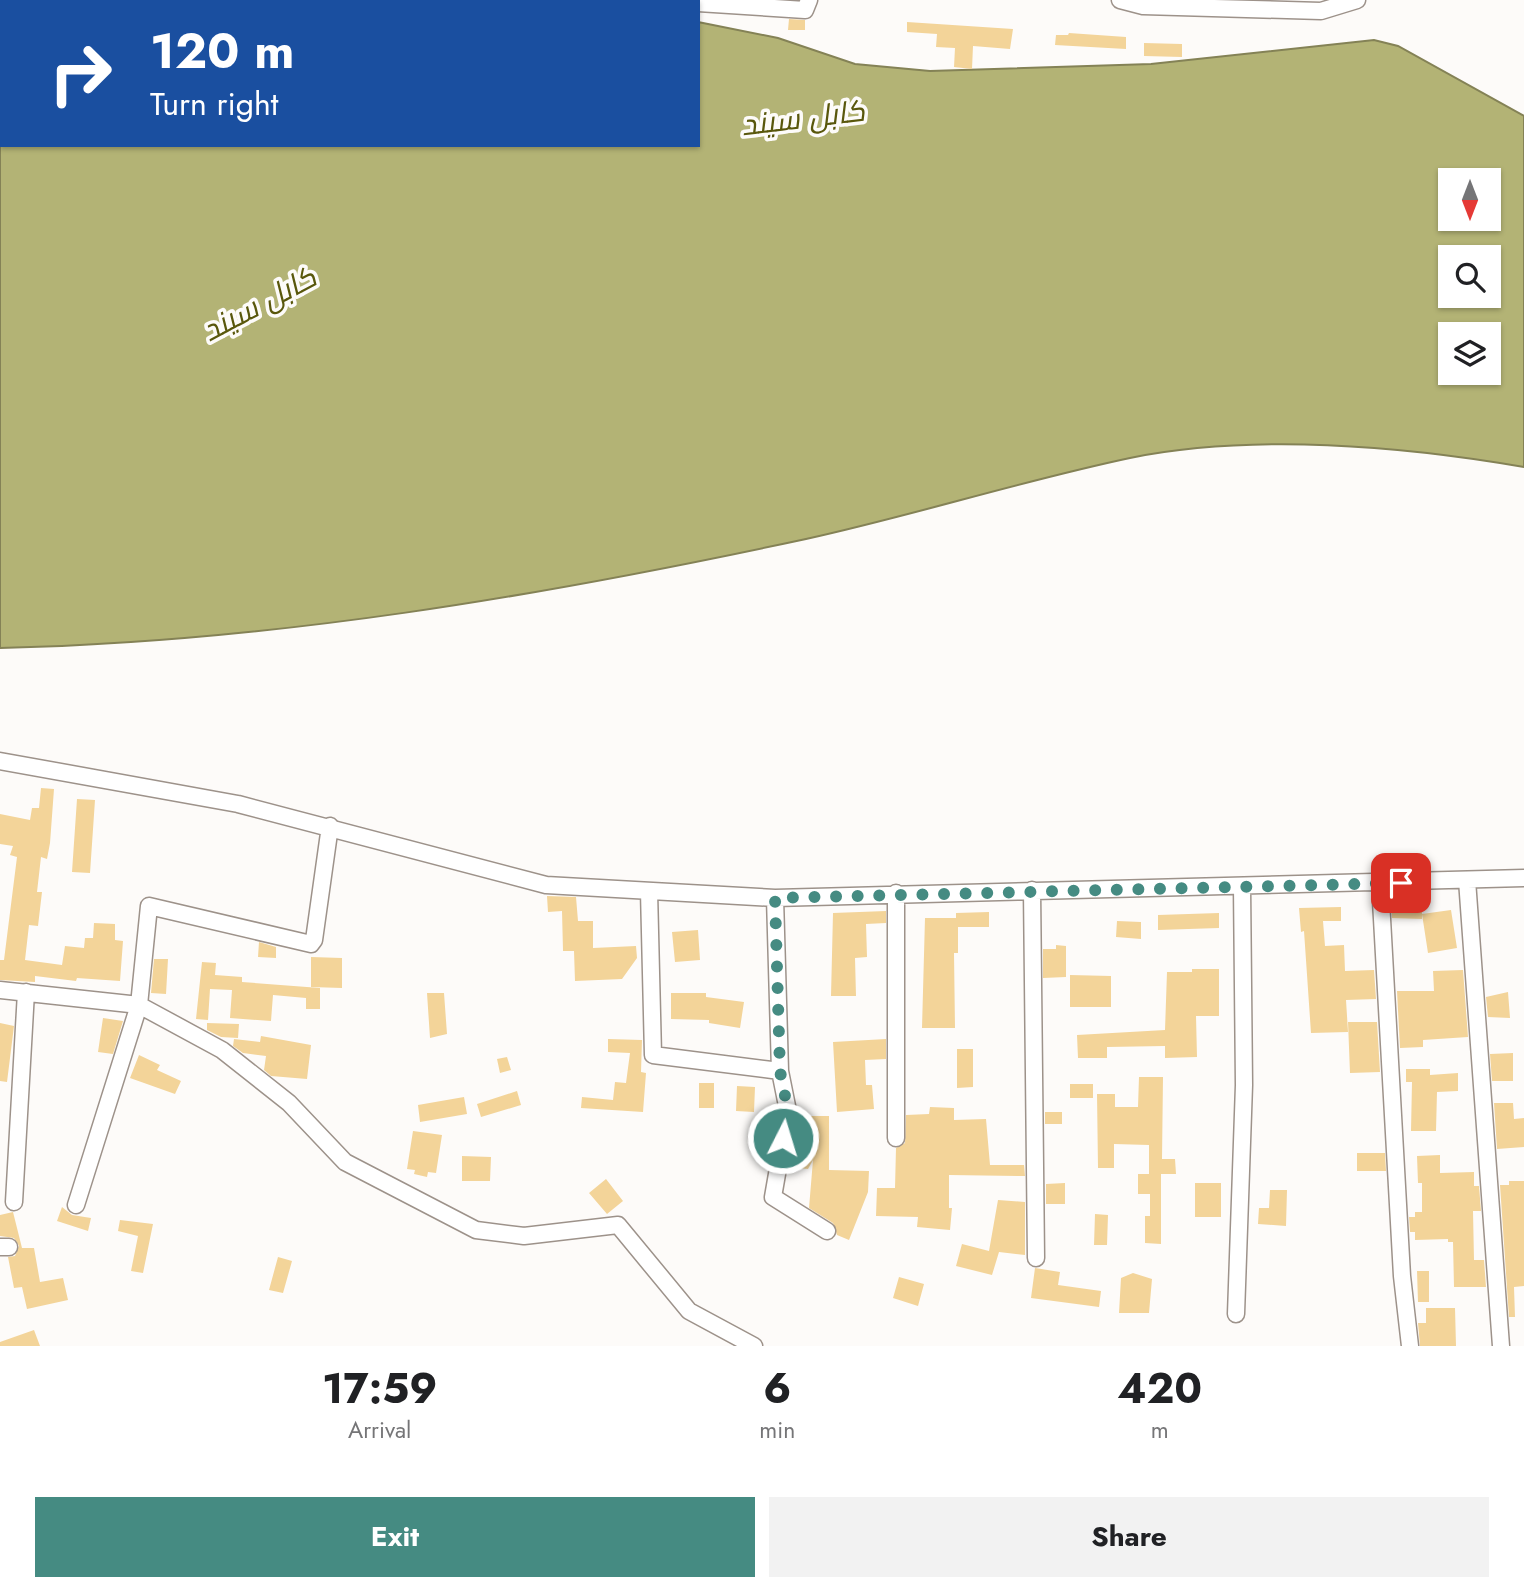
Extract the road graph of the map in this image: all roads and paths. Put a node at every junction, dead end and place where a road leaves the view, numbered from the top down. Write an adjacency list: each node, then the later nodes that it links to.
1 (809, 0): 4 (street)
2 (1120, 0): 3 (street)
3 (1357, 0)
4 (700, 2)
5 (0, 761): 6 (street)
6 (330, 826): 12 (street); 17 (street)
7 (1524, 878): 8 (street)
8 (1467, 880): 9 (street); 27 (street)
9 (1380, 883): 10 (street); 26 (street)
10 (1242, 886): 11 (street); 24 (street)
11 (1032, 890): 13 (street); 23 (street)
12 (649, 891): 14 (street); 18 (street)
13 (896, 893): 14 (street); 19 (street)
14 (775, 898): 18 (street)
15 (0, 990): 16 (street)
16 (26, 992): 17 (street); 20 (street)
17 (139, 1005): 21 (street); 25 (street)
18 (780, 1071): 22 (street)
19 (896, 1138)
20 (14, 1202)
21 (76, 1205)
22 (827, 1231)
23 (1036, 1258)
24 (1236, 1314)
25 (754, 1346)
26 (1410, 1346)
27 (1500, 1346)

